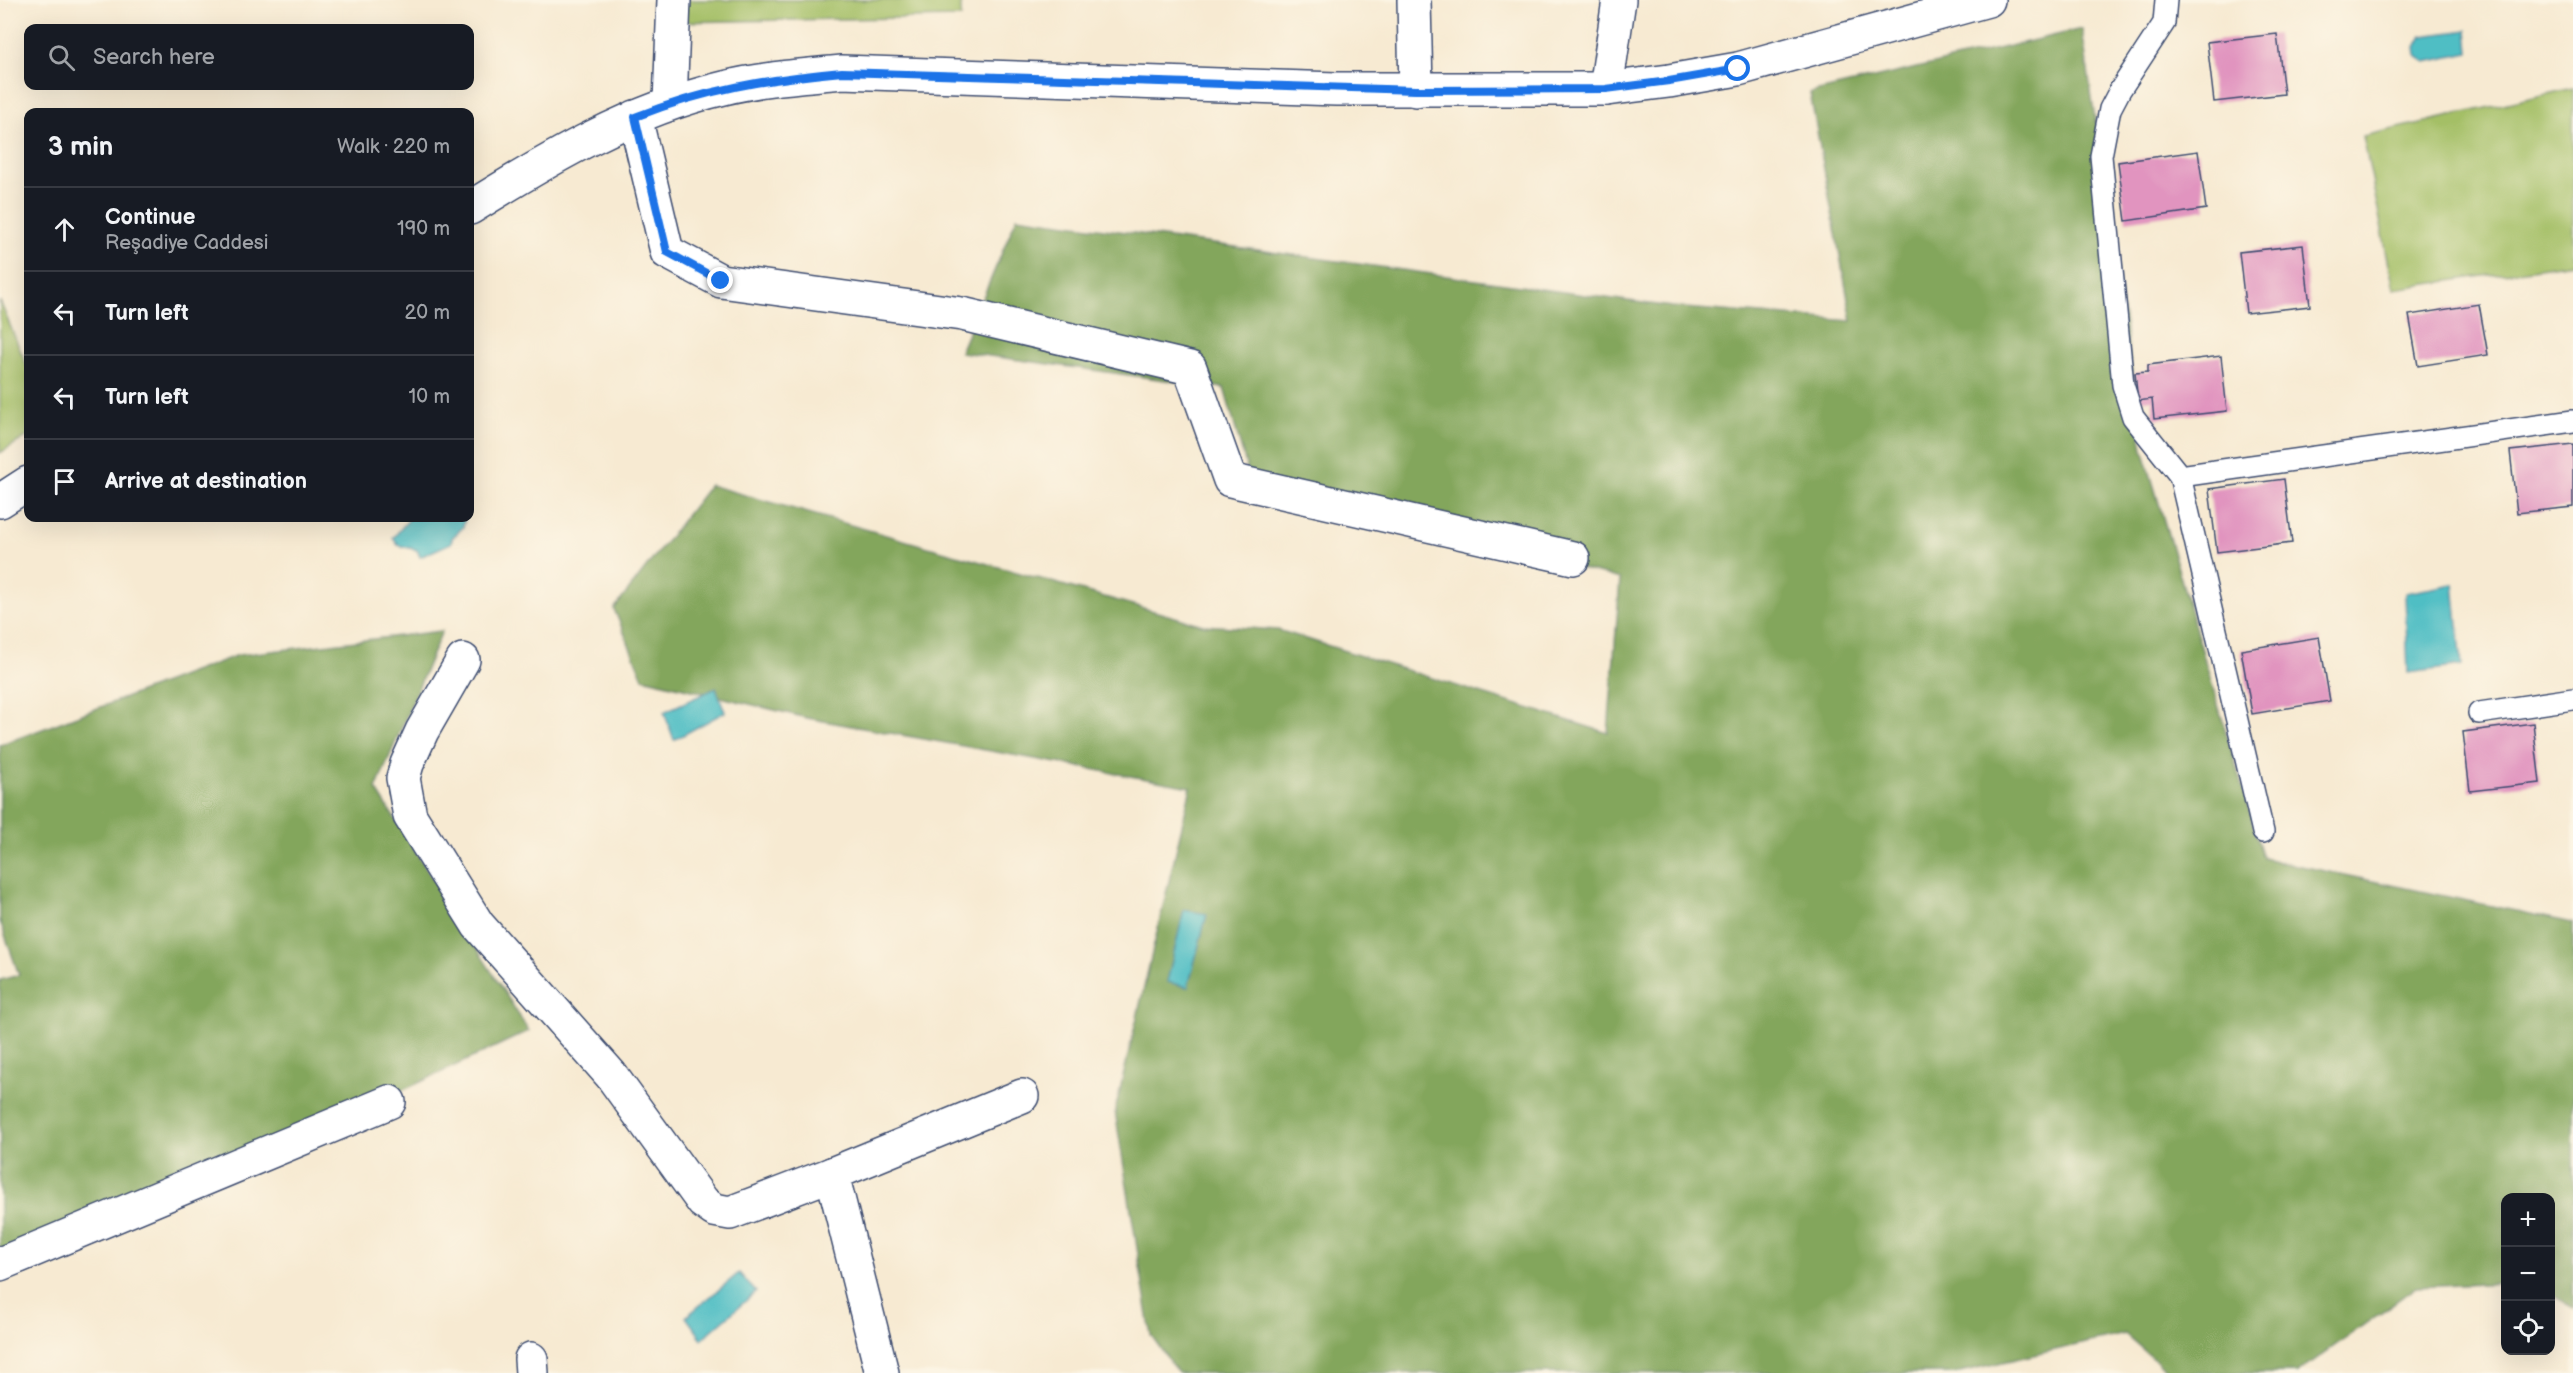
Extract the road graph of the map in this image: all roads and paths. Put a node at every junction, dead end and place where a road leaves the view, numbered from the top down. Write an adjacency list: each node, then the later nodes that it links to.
1 (674, 0): 8 (street)
2 (1414, 0): 7 (street)
3 (1619, 0): 6 (street)
4 (1988, 0): 6 (street)
5 (2166, 0): 12 (lane)
6 (1606, 89): 7 (street)
7 (1416, 90): 8 (street)
8 (670, 103): 9 (street)
9 (635, 117): 10 (street); 15 (street)
10 (474, 206)
11 (2573, 421): 12 (lane)
12 (2180, 476): 19 (lane)
13 (24, 486): 14 (street)
14 (0, 501)
15 (1574, 558)
16 (462, 660): 22 (street)
17 (2573, 699): 18 (lane)
18 (2479, 713)
19 (2263, 832)
20 (1022, 1096): 22 (street)
21 (388, 1102): 23 (street)
22 (832, 1174): 24 (street)
23 (0, 1264)
24 (882, 1373)

